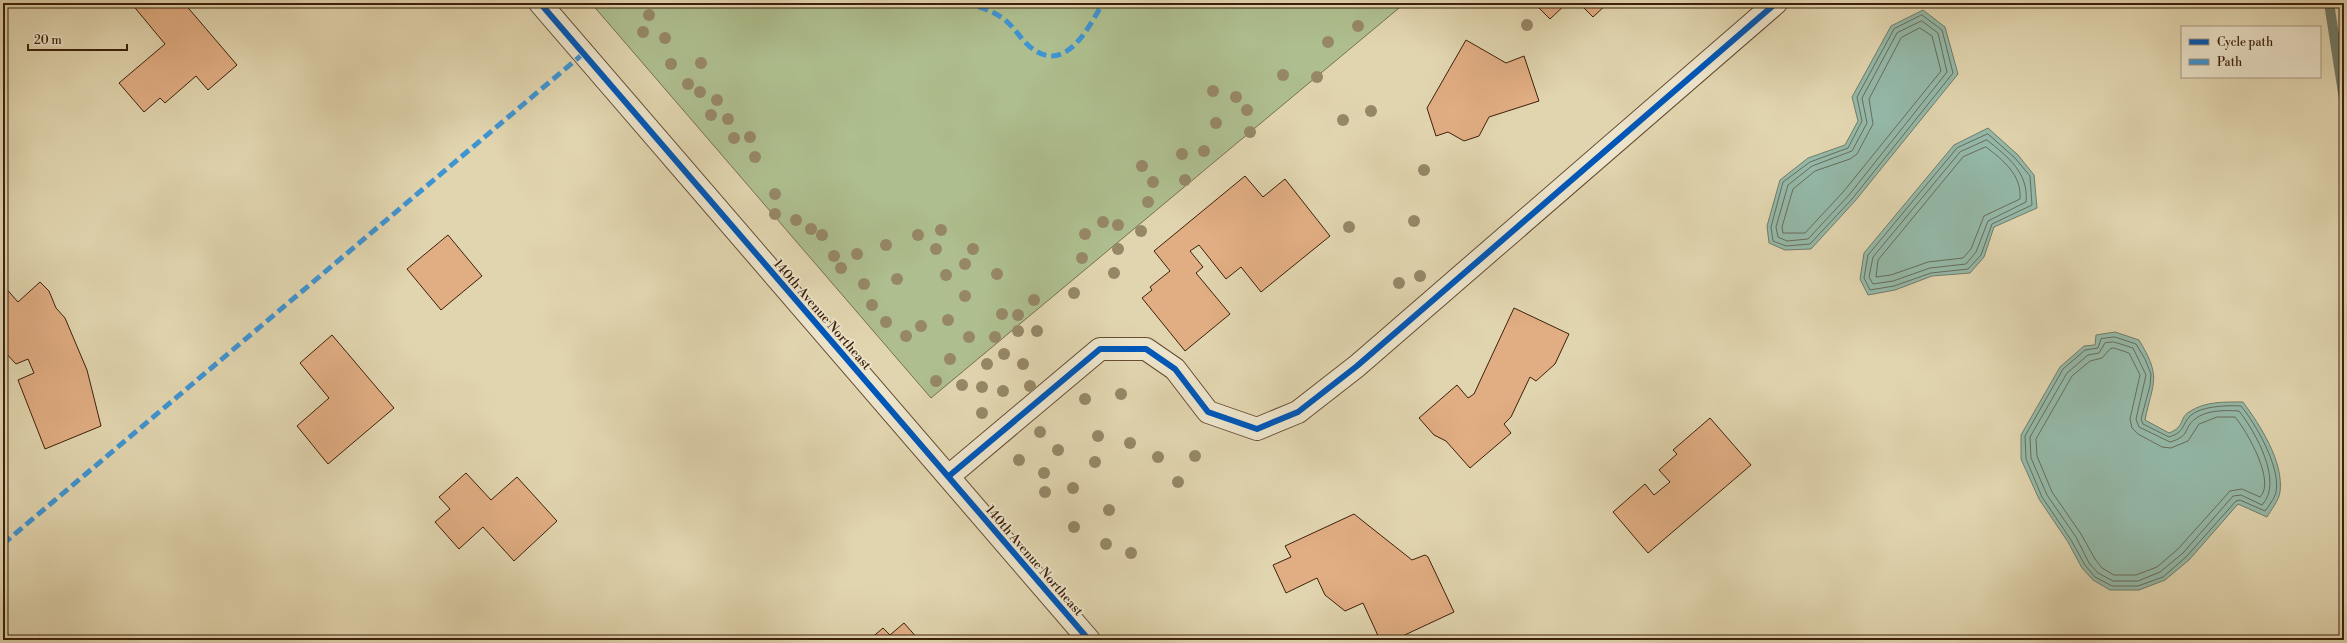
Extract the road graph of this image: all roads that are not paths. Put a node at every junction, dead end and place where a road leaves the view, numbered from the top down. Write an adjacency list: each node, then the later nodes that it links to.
1 (540, 3): 3 (street, 140th Avenue Northeast)
2 (1776, 3): 3 (street)
3 (949, 476): 4 (street, 140th Avenue Northeast)
4 (1089, 640)

